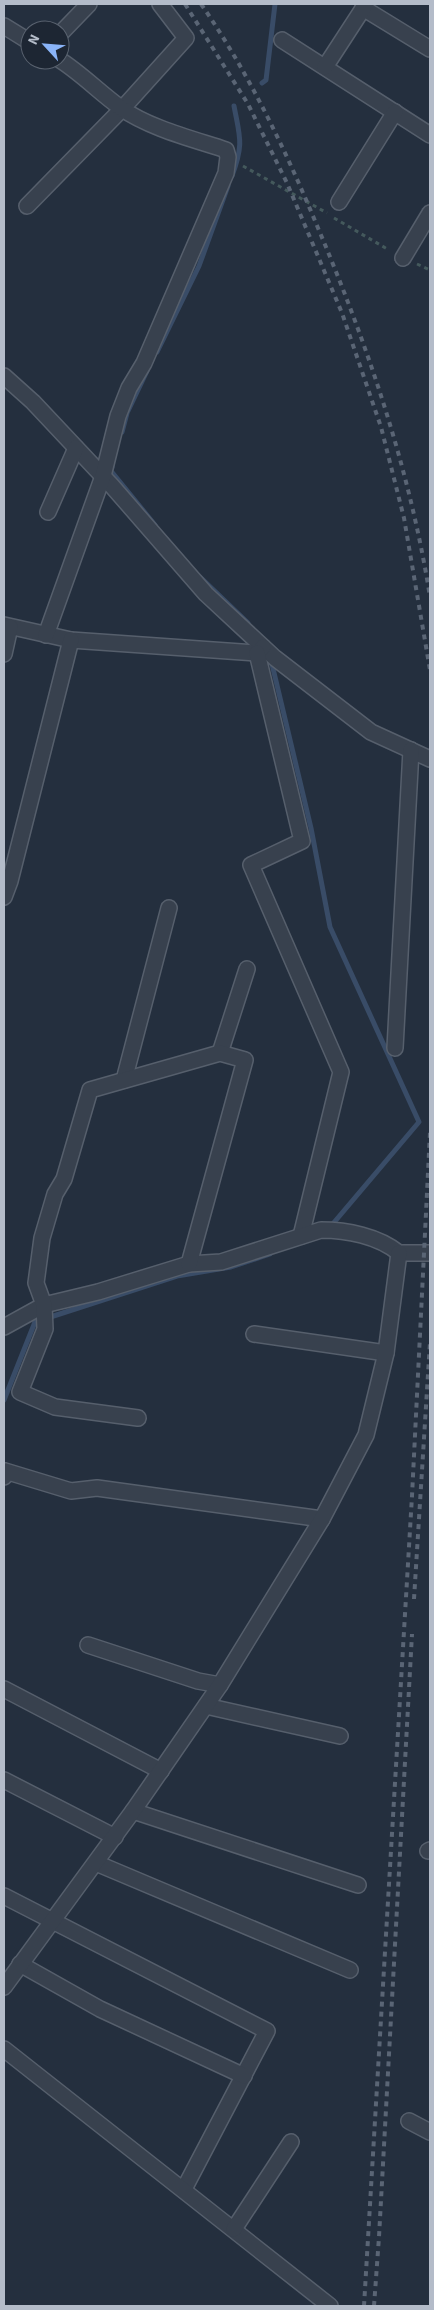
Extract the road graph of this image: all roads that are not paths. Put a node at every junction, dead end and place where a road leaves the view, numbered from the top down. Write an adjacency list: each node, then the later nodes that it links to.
1 (89, 4): 4 (street)
2 (160, 4): 11 (street)
3 (364, 6): 8 (street); 10 (street)
4 (70, 24)
5 (4, 26): 6 (street)
6 (20, 36)
7 (282, 40): 10 (street)
8 (430, 49)
9 (70, 66): 11 (street)
10 (325, 67): 12 (street)
11 (122, 109): 15 (street); 20 (street)
12 (395, 112): 13 (street); 14 (street)
13 (430, 135)
14 (339, 202)
15 (27, 206)
16 (429, 217): 17 (street)
17 (403, 258)
18 (4, 376): 19 (street)
19 (76, 448): 20 (street); 21 (street)
20 (103, 476): 23 (street); 25 (street)
21 (48, 512)
22 (7, 626): 23 (street); 26 (street)
23 (46, 635): 24 (street)
24 (71, 640): 25 (street); 29 (street)
25 (260, 650): 27 (street); 36 (street)
26 (4, 654)
27 (411, 750): 28 (street); 33 (street)
28 (430, 759)
29 (7, 880): 30 (street)
30 (4, 897)
31 (169, 908): 35 (street)
32 (247, 969): 34 (street)
33 (395, 1048)
34 (220, 1053): 35 (street); 39 (street)
35 (124, 1080): 40 (street)
36 (301, 1236): 37 (street); 39 (street)
37 (399, 1253): 38 (street); 43 (street)
38 (430, 1253)
39 (189, 1264): 40 (street)
40 (44, 1314): 41 (street); 44 (street)
41 (4, 1327)
42 (254, 1334): 43 (street)
43 (386, 1353): 46 (street)
44 (138, 1418)
45 (4, 1476): 46 (street)
46 (322, 1519): 48 (street)
47 (88, 1645): 48 (street)
48 (220, 1685): 50 (street)
49 (4, 1689): 52 (street)
50 (206, 1706): 51 (street); 52 (street)
51 (340, 1736)
52 (161, 1771): 54 (street)
53 (4, 1780): 55 (street)
54 (133, 1811): 55 (street); 57 (street)
55 (115, 1837): 56 (street)
56 (96, 1863): 59 (street); 61 (street)
57 (358, 1885)
58 (4, 1896): 59 (street)
59 (54, 1922): 60 (street); 64 (street)
60 (20, 1964): 62 (street); 64 (street)
61 (350, 1970)
62 (4, 1987)
63 (4, 2049): 68 (street)
64 (244, 2076): 68 (street)
65 (409, 2121): 66 (street)
66 (430, 2132)
67 (291, 2142): 69 (street)
68 (184, 2190): 69 (street)
69 (234, 2230): 70 (street)
70 (330, 2306)

